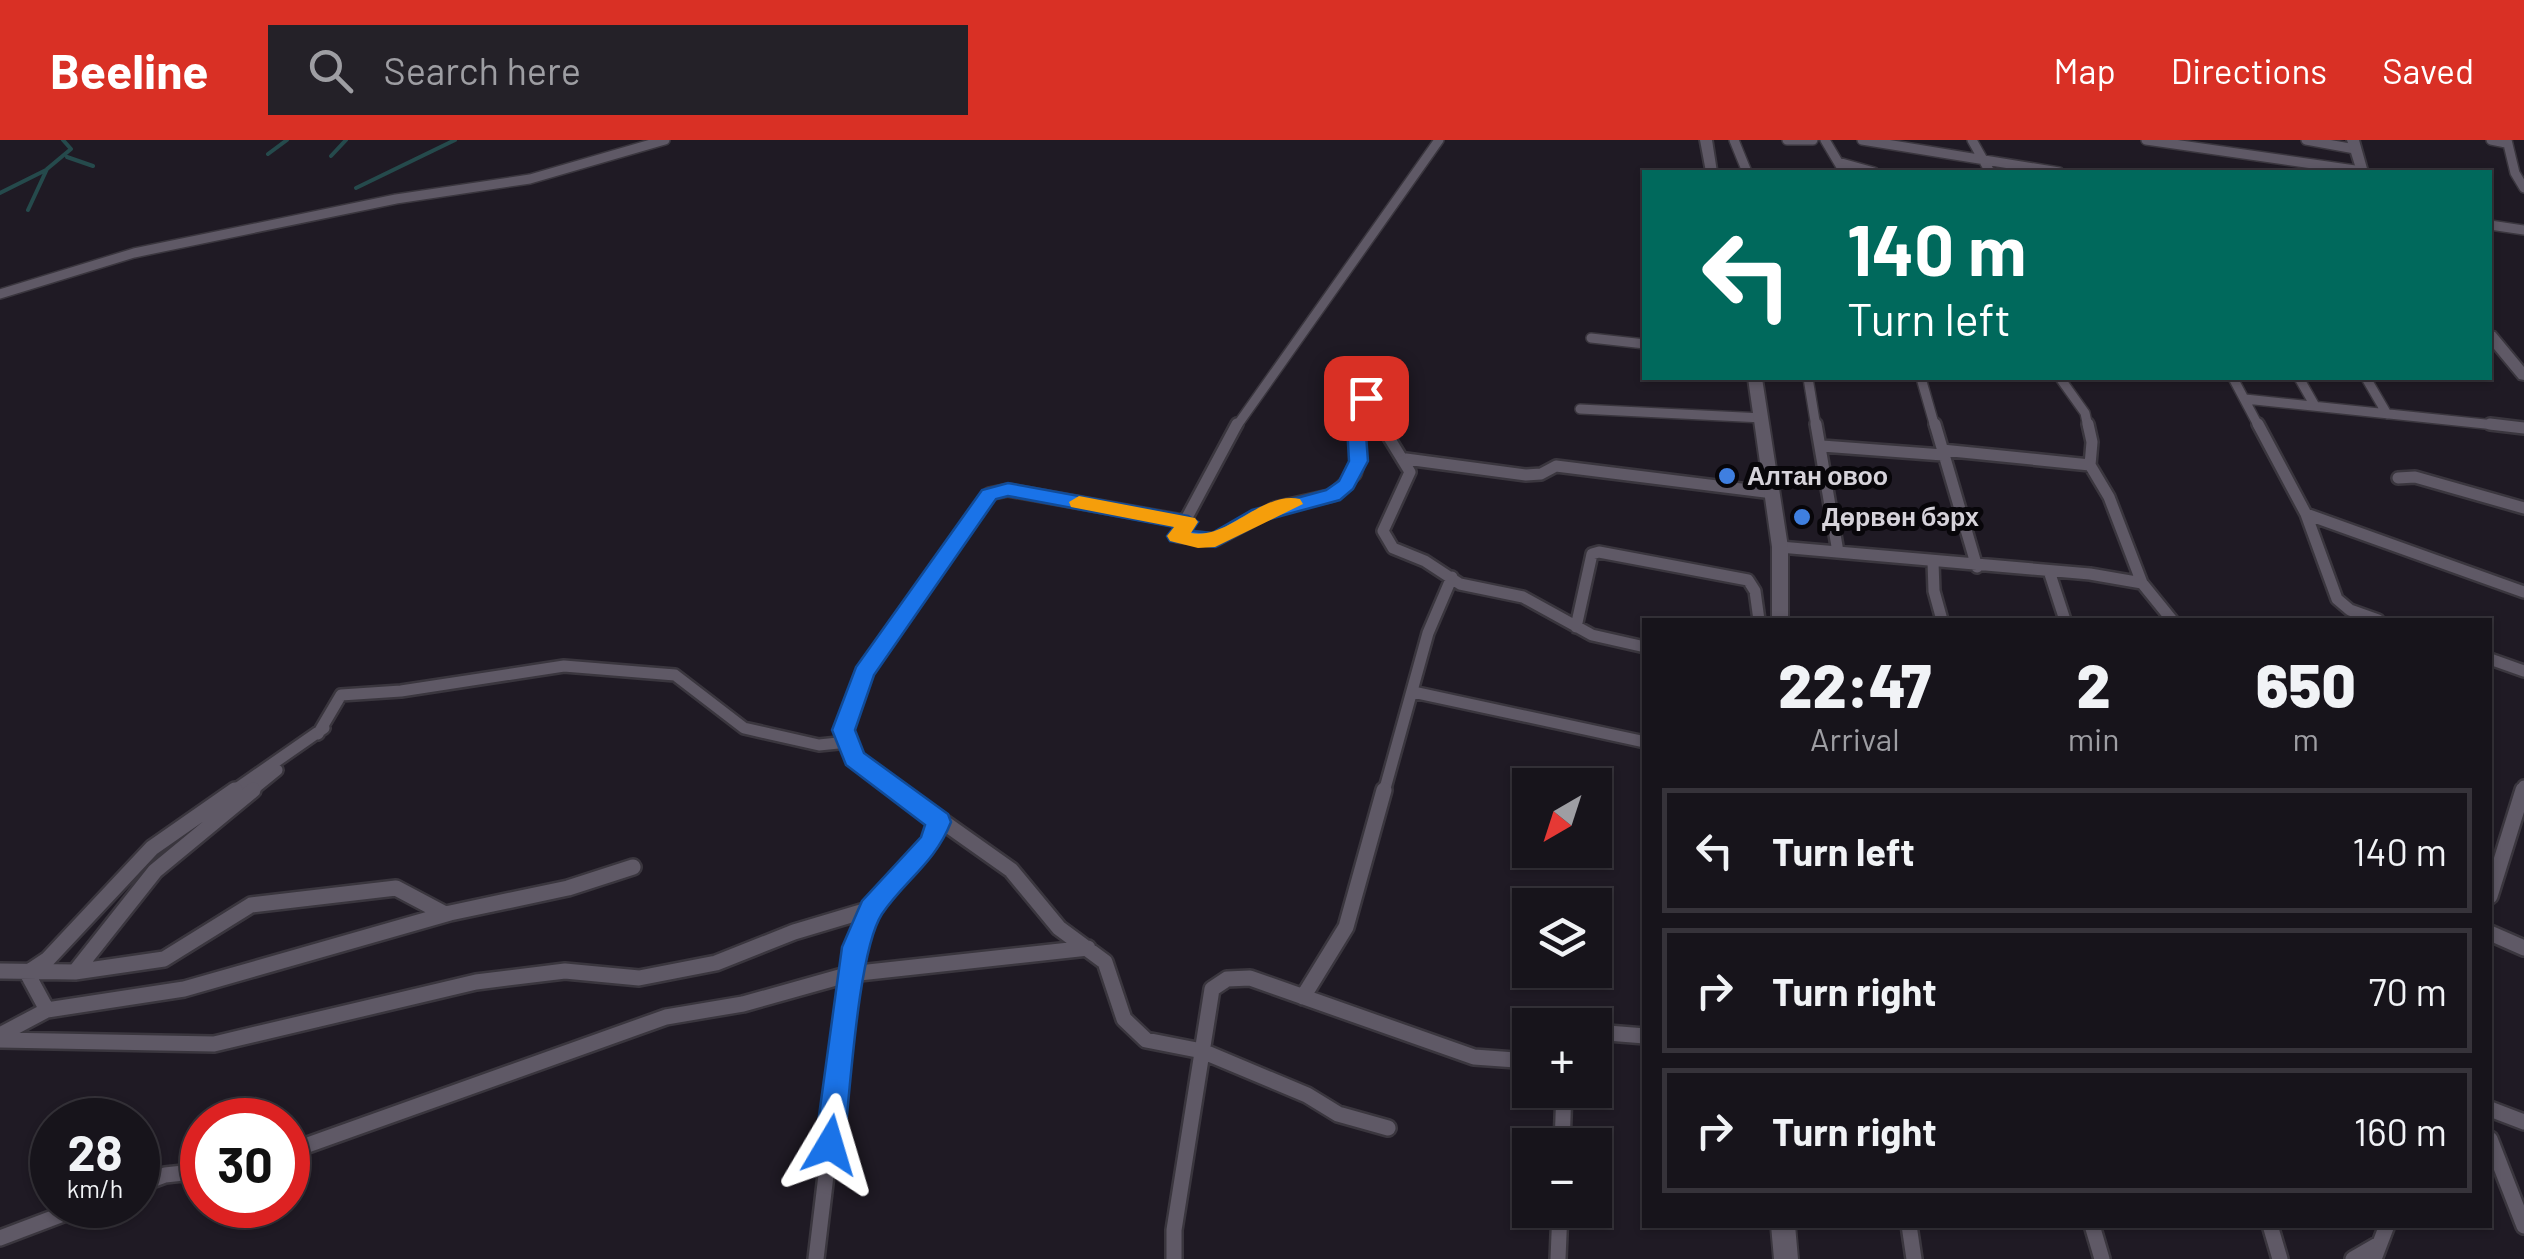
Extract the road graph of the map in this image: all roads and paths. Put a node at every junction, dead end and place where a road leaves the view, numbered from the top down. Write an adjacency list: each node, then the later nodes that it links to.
1 (666, 140): 28 (street)
2 (1439, 140): 54 (street)
3 (1706, 140): 17 (main road)
4 (1734, 140): 18 (street)
5 (1787, 140): 6 (street)
6 (1813, 140)
7 (1824, 140): 15 (street)
8 (1862, 140): 16 (street)
9 (1972, 140): 16 (street)
10 (2146, 140): 23 (street)
11 (2306, 140): 14 (street)
12 (2491, 140): 13 (street)
13 (2507, 142): 25 (street)
14 (2354, 144): 24 (main road)
15 (1838, 162): 19 (street); 20 (street)
16 (1982, 162): 21 (street); 22 (street)
17 (1712, 170)
18 (1746, 170)
19 (1843, 170)
20 (1867, 170)
21 (1988, 170)
22 (2044, 170)
23 (2348, 170)
24 (2361, 170)
25 (2524, 188)
26 (2492, 225): 27 (street)
27 (2524, 230)
28 (0, 294)
29 (2492, 337): 32 (main road)
30 (1590, 338): 31 (street)
31 (1642, 344)
32 (2524, 376)
33 (1756, 380): 44 (main road)
34 (1808, 380): 46 (street)
35 (1922, 380): 47 (street)
36 (2061, 380): 49 (street)
37 (2234, 380): 40 (street)
38 (2300, 380): 41 (street)
39 (2367, 380): 43 (street)
40 (2245, 399): 41 (street); 53 (street)
41 (2315, 406): 43 (street)
42 (1580, 409): 44 (street)
43 (2387, 414): 45 (street)
44 (1762, 418): 51 (main road)
45 (2524, 428)
46 (1822, 446): 47 (street); 56 (street)
47 (1943, 453): 49 (street); 58 (street)
48 (1406, 459): 51 (street); 54 (street); 60 (street)
49 (2090, 465): 61 (street)
50 (2398, 478): 52 (street)
51 (1773, 492): 55 (main road)
52 (2524, 508)
53 (2306, 514): 62 (street); 68 (street)
54 (1188, 522): 76 (street)
55 (1780, 547): 56 (street); 64 (main road)
56 (1838, 552): 57 (street)
57 (1933, 562): 58 (street); 65 (street)
58 (1976, 567): 59 (street)
59 (2050, 574): 61 (street); 66 (street)
60 (1452, 578): 69 (street); 73 (street)
61 (2142, 583): 67 (street)
62 (2524, 592)
63 (1759, 618): 69 (street)
64 (1780, 618)
65 (1941, 618)
66 (2064, 618)
67 (2170, 618)
68 (2372, 618)
69 (1576, 627): 70 (street)
70 (1642, 645)
71 (2492, 660): 72 (street)
72 (2524, 670)
73 (1413, 692): 75 (street); 90 (street)
74 (324, 728): 76 (street); 87 (street); 88 (street)
75 (1642, 741)
76 (848, 742): 78 (street)
77 (2524, 786): 80 (street)
78 (939, 822): 81 (street); 84 (street)
79 (634, 867): 82 (street)
80 (2492, 890)
81 (871, 909): 89 (street); 94 (street)
82 (446, 914): 87 (street); 91 (street)
83 (2492, 935): 85 (street)
84 (1088, 948): 89 (street); 95 (street)
85 (2524, 948)
86 (0, 972): 88 (street)
87 (75, 972): 88 (street)
88 (27, 973): 91 (street)
89 (850, 974): 100 (street); 111 (street)
90 (1302, 997): 95 (street); 96 (street)
91 (47, 1010): 94 (street)
92 (1612, 1033): 93 (street)
93 (1642, 1036)
94 (0, 1038)
95 (1202, 1051): 99 (street); 112 (street)
96 (1512, 1060)
97 (2492, 1110): 98 (street)
98 (2524, 1122)
99 (1388, 1128)
100 (310, 1144)
101 (2492, 1144): 103 (street)
102 (30, 1226): 109 (street)
103 (2524, 1226)
104 (1559, 1228): 113 (street)
105 (1783, 1228): 114 (main road)
106 (1909, 1228): 115 (street)
107 (2093, 1228): 116 (street)
108 (2271, 1228): 117 (street)
109 (0, 1238)
110 (2376, 1251): 118 (street)
111 (816, 1259)
112 (1174, 1259)
113 (1558, 1259)
114 (1786, 1259)
115 (1914, 1259)
116 (2102, 1259)
117 (2280, 1259)
118 (2354, 1259)

